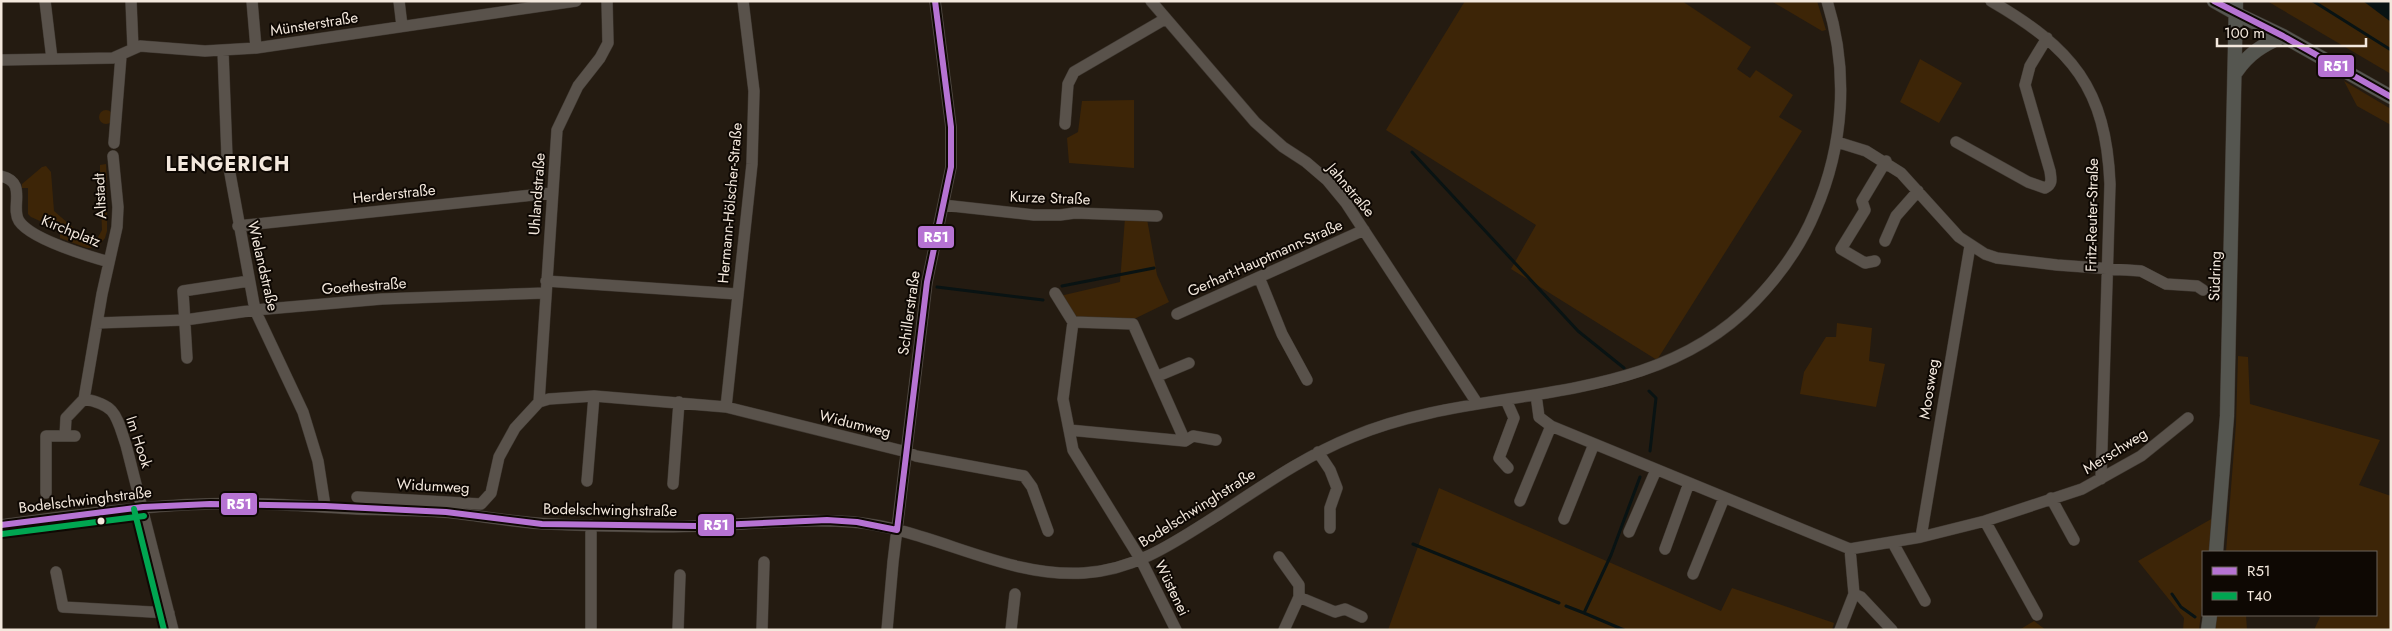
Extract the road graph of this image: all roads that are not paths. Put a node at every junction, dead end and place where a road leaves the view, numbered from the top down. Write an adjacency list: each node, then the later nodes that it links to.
1 (45, 1): 22 (street)
2 (131, 1): 18 (street)
3 (252, 1): 19 (street)
4 (399, 1): 15 (street)
5 (576, 1): 15 (street, Münsterstraße)
6 (607, 1): 34 (street, Uhlandstraße)
7 (743, 1): 49 (street, Hermann-Hölscher-Straße)
8 (935, 1): 35 (street, Schillerstraße)
9 (1151, 1): 14 (street, Jahnstraße)
10 (1827, 1): 27 (street, Bodelschwinghstraße)
11 (1991, 1): 17 (street, Fritz-Reuter-Straße)
12 (2214, 1): 13 (main road)
13 (2237, 8): 16 (main road); 24 (main road, Südring)
14 (1165, 19): 26 (street); 38 (street, Jahnstraße)
15 (402, 26): 19 (street, Münsterstraße)
16 (2283, 36): 24 (main road); 25 (main road)
17 (2047, 38): 28 (street); 43 (street, Fritz-Reuter-Straße)
18 (133, 48): 20 (street, Münsterstraße); 21 (street)
19 (256, 48): 20 (street, Münsterstraße)
20 (224, 51): 37 (street, Wielandstraße)
21 (121, 56): 22 (street); 29 (street)
22 (52, 59): 23 (street)
23 (1, 60)
24 (2236, 72): 101 (main road, Südring)
25 (2391, 97)
26 (1065, 124)
27 (1837, 142): 31 (street); 59 (street, Bodelschwinghstraße)
28 (1956, 142)
29 (114, 143)
30 (113, 156): 42 (street, Altstadt)
31 (1886, 161): 33 (street); 41 (street)
32 (1, 176): 42 (street, Kirchplatz)
33 (1918, 191): 39 (street); 40 (street)
34 (552, 193): 37 (street, Herderstraße); 46 (street, Uhlandstraße)
35 (943, 205): 36 (street, Kurze Straße); 73 (street, Schillerstraße)
36 (1157, 216)
37 (238, 226): 45 (street, Wielandstraße)
38 (1364, 230): 44 (street, Gerhart-Hauptmann-Straße); 65 (street, Jahnstraße)
39 (1885, 241)
40 (1970, 246): 43 (street); 96 (street, Moosweg)
41 (1875, 261)
42 (109, 262): 54 (street, Altstadt)
43 (2107, 268): 47 (street); 77 (street, Fritz-Reuter-Straße)
44 (1259, 277): 51 (street, Gerhart-Hauptmann-Straße); 58 (street)
45 (249, 281): 50 (street, Wielandstraße); 52 (street)
46 (546, 287): 49 (street, Goethestraße); 50 (street, Goethestraße); 63 (street, Uhlandstraße)
47 (2203, 290)
48 (1055, 293): 53 (street)
49 (737, 294): 66 (street, Hermann-Hölscher-Straße)
50 (255, 310): 52 (street, Goethestraße); 86 (street, Wielandstraße)
51 (1177, 314)
52 (185, 320): 54 (street); 55 (street)
53 (1073, 322): 57 (street); 69 (street, Wüstenei)
54 (97, 323): 61 (street, Altstadt)
55 (187, 358)
56 (1189, 363): 57 (street)
57 (1158, 376): 71 (street)
58 (1307, 380)
59 (1536, 395): 62 (street, Bodelschwinghstraße); 68 (street)
60 (594, 396): 63 (street, Widumweg); 64 (street, Widumweg); 78 (street)
61 (84, 399): 81 (street); 87 (street, Im Hook)
62 (1506, 400): 65 (street, Bodelschwinghstraße); 75 (street)
63 (539, 402): 82 (street, Widumweg)
64 (678, 402): 66 (street, Widumweg); 80 (street)
65 (1477, 403): 74 (street, Bodelschwinghstraße)
66 (726, 407): 73 (street, Widumweg)
67 (2188, 418): 77 (street, Merschweg)
68 (1551, 426): 72 (street); 85 (street)
69 (1069, 430): 71 (street); 103 (street, Wüstenei)
70 (1216, 440): 71 (street)
71 (1185, 442)
72 (1594, 444): 76 (street); 88 (street)
73 (907, 452): 93 (street, Schillerstraße); 94 (street, Widumweg)
74 (1318, 452): 92 (street); 103 (street, Bodelschwinghstraße)
75 (1508, 468)
76 (1656, 470): 79 (street); 95 (street)
77 (2101, 479): 84 (street, Merschweg)
78 (587, 480)
79 (1689, 483): 83 (street); 99 (street)
80 (673, 484)
81 (46, 494)
82 (357, 497)
83 (1724, 498): 100 (street); 106 (street)
84 (2051, 498): 89 (street, Merschweg); 97 (street)
85 (1520, 501)
86 (325, 506): 87 (street, Bodelschwinghstraße); 91 (street, Bodelschwinghstraße)
87 (142, 507): 90 (street, Bodelschwinghstraße); 112 (street, Im Hook)
88 (1564, 519)
89 (1985, 521): 96 (street, Merschweg); 113 (street)
90 (1, 525)
91 (591, 525): 93 (street, Bodelschwinghstraße); 117 (street)
92 (1330, 528)
93 (897, 530): 103 (street, Bodelschwinghstraße); 120 (street, Schillerstraße)
94 (1048, 531)
95 (1629, 532)
96 (1921, 538): 98 (street, Merschweg)
97 (2074, 540)
98 (1893, 543): 100 (street, Merschweg); 111 (street)
99 (1665, 549)
100 (1850, 550): 109 (street)
101 (2216, 551)
102 (1279, 557): 110 (street)
103 (1141, 560): 122 (street, Wüstenei)
104 (764, 562): 119 (street)
105 (56, 572): 112 (street)
106 (1693, 574)
107 (680, 575): 118 (street)
108 (1015, 594): 121 (street)
109 (1854, 594): 124 (street); 125 (street)
110 (1299, 597): 115 (street); 123 (street)
111 (1925, 600)
112 (169, 613): 116 (street, Im Hook)
113 (2037, 615)
114 (2210, 616): 126 (main road)
115 (1362, 617)
116 (173, 630)
117 (591, 630)
118 (678, 630)
119 (762, 630)
120 (887, 630)
121 (1011, 630)
122 (1176, 630)
123 (1284, 630)
124 (1840, 630)
125 (1892, 630)
126 (2208, 630)

